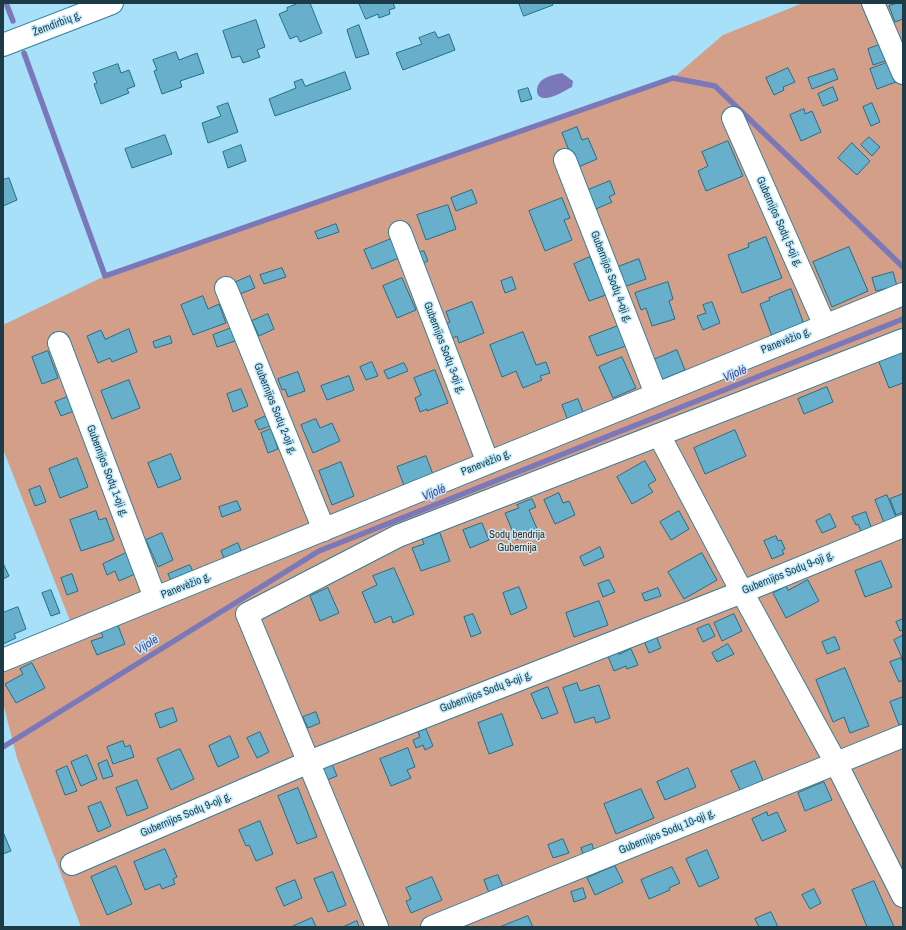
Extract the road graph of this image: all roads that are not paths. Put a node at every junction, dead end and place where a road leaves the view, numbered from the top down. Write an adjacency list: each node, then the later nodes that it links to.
1 (112, 3): 3 (street, Žemdirbių g.)
2 (873, 3): 4 (street)
3 (3, 44)
4 (903, 73)
5 (733, 118): 10 (street, Gubernijos Sodų 5-oji g.)
6 (565, 160): 13 (street, Gubernijos Sodų 4-oji g.)
7 (400, 232): 15 (street, Gubernijos Sodų 3-oji g.)
8 (226, 288): 17 (street, Gubernijos Sodų 2-oji g.)
9 (903, 294): 10 (street, Panevėžio g.)
10 (825, 326): 13 (street, Panevėžio g.)
11 (903, 340): 14 (street)
12 (59, 343): 19 (street, Gubernijos Sodų 1-oji g.)
13 (656, 394): 15 (street, Panevėžio g.)
14 (659, 435): 18 (street); 22 (street)
15 (488, 463): 17 (street, Panevėžio g.)
16 (903, 526): 18 (street, Gubernijos Sodų 9-oji g.)
17 (324, 530): 19 (street, Panevėžio g.)
18 (742, 592): 22 (street, Gubernijos Sodų 9-oji g.); 23 (street)
19 (155, 598): 20 (street, Panevėžio g.)
20 (3, 660)
21 (903, 736): 23 (street, Gubernijos Sodų 10-oji g.)
22 (309, 762): 24 (street, Gubernijos Sodų 9-oji g.); 26 (street)
23 (836, 763): 25 (street); 27 (street, Gubernijos Sodų 10-oji g.)
24 (72, 864)
25 (903, 896)
26 (377, 927)
27 (432, 927)

